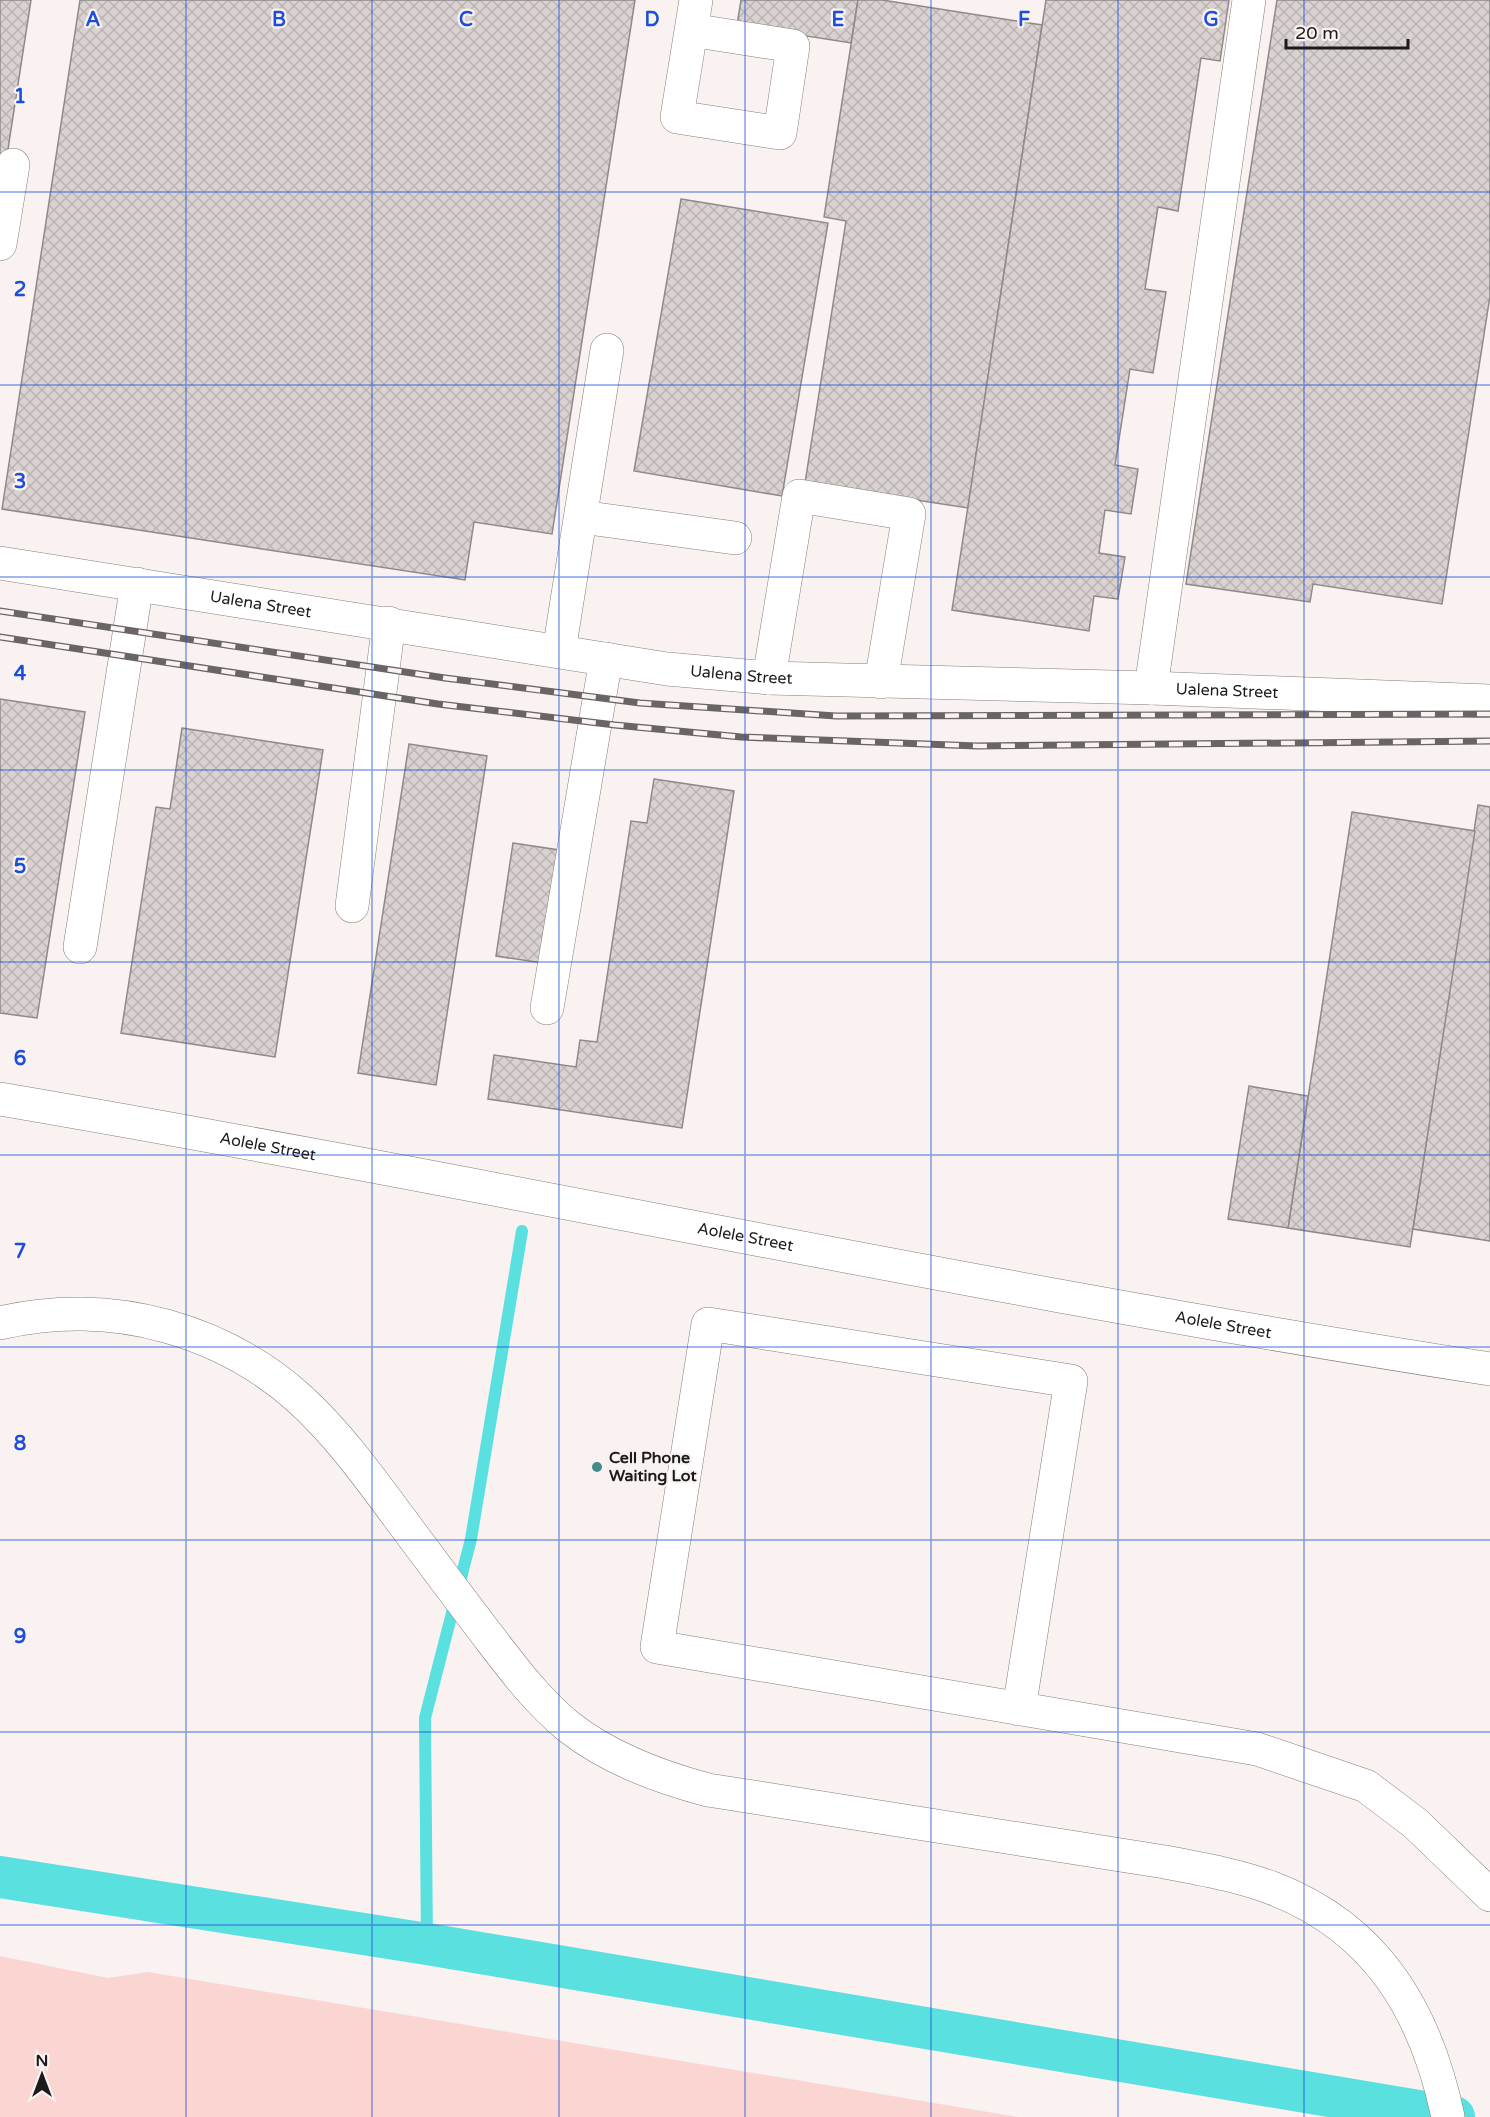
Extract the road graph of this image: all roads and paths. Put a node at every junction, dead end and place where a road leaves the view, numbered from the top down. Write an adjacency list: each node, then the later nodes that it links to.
1 (1249, 0): 14 (street)
2 (13, 165): 3 (street)
3 (0, 244)
4 (607, 350): 5 (street)
5 (581, 517): 6 (street); 10 (street)
6 (735, 538)
7 (0, 563): 8 (street, Ualena Street)
8 (138, 584): 9 (street, Ualena Street); 17 (street)
9 (389, 623): 10 (street, Ualena Street); 16 (street)
10 (559, 651): 11 (street, Ualena Street)
11 (606, 659): 12 (street, Ualena Street); 18 (street)
12 (769, 678): 13 (street, Ualena Street); 13 (street)
13 (881, 682): 14 (street, Ualena Street)
14 (1151, 688): 15 (street, Ualena Street)
15 (1490, 701)
16 (352, 906)
17 (80, 947)
18 (547, 1008)
19 (0, 1099): 21 (street, Aolele Street)
20 (0, 1323): 24 (street)
21 (1490, 1369)
22 (1019, 1709): 22 (street); 23 (street)
23 (1490, 1895)
24 (1448, 2117)

